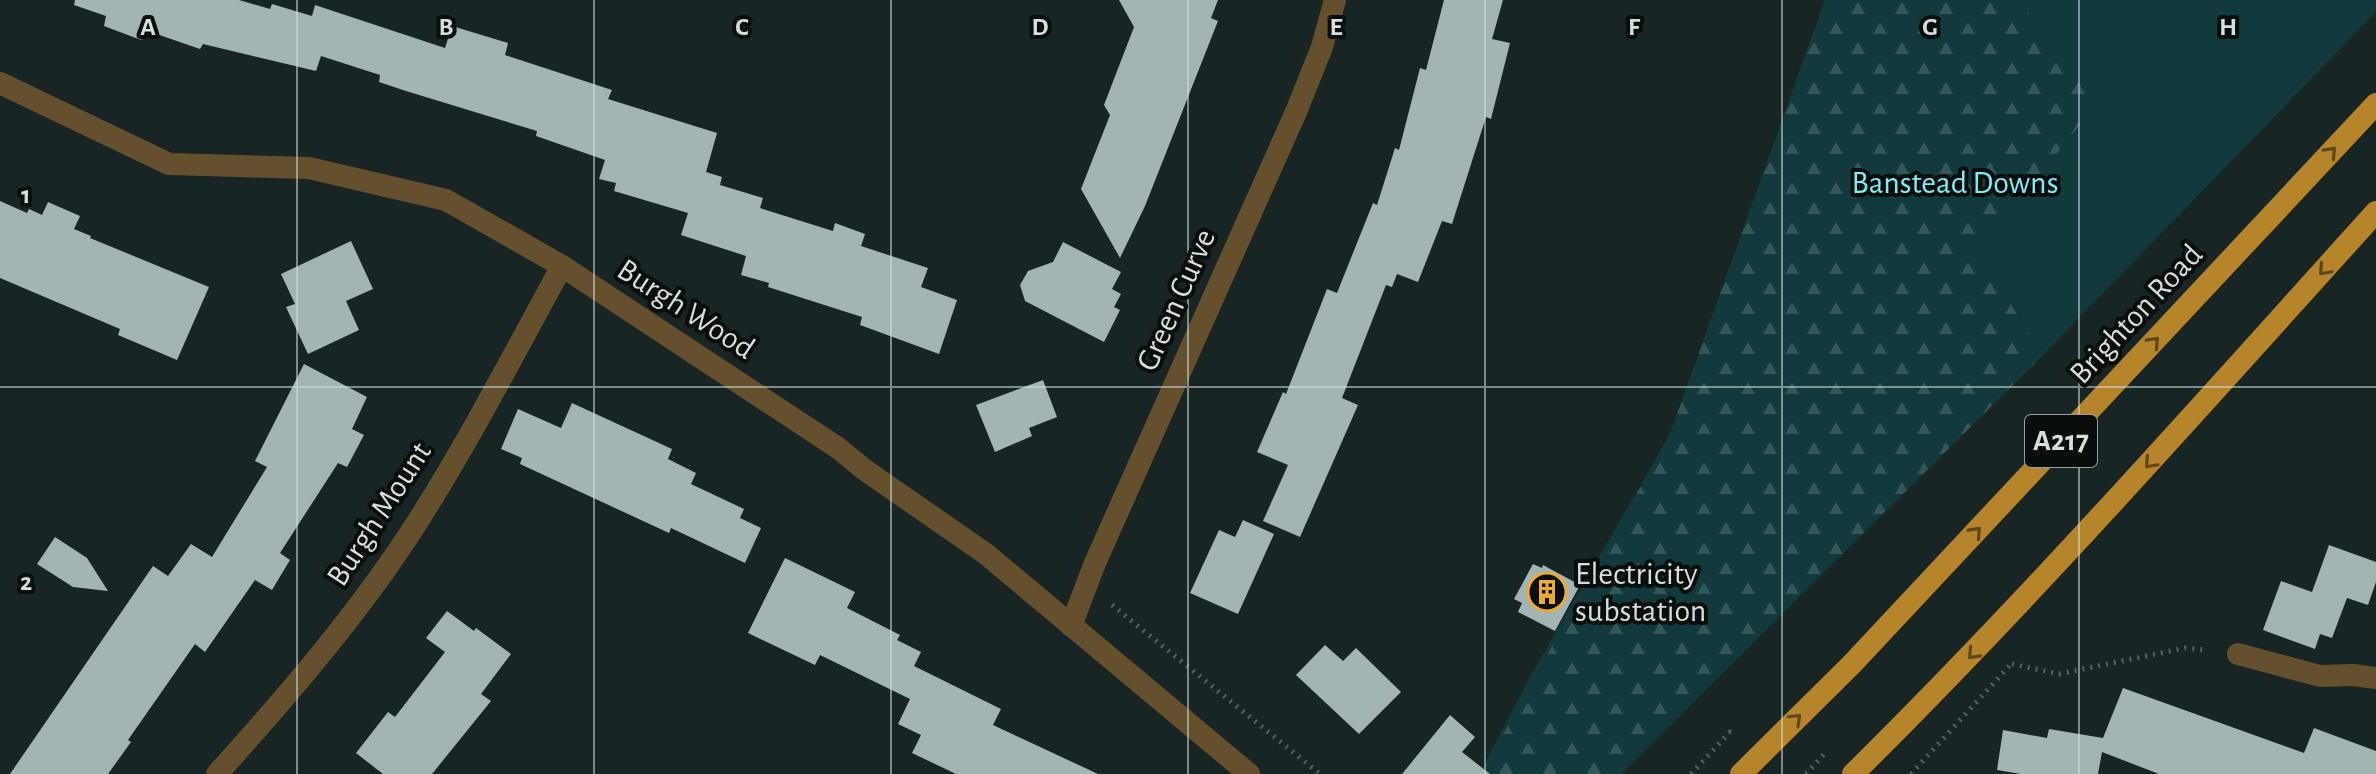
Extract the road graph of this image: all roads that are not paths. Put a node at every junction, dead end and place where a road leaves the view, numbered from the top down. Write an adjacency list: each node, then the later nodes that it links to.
1 (1335, 0): 6 (street, Green Curve)
2 (0, 83): 5 (street, Burgh Wood)
3 (2376, 104): 11 (highway, Brighton Road / A217, one-way to 3)
4 (2376, 212): 12 (highway, A217, one-way to 12)
5 (562, 266): 6 (street, Burgh Wood); 9 (street, Burgh Mount)
6 (1071, 626): 10 (street, Burgh Wood)
7 (2238, 654): 8 (street)
8 (2376, 678)
9 (217, 774)
10 (1249, 774)
11 (1741, 774)
12 (1853, 774)

